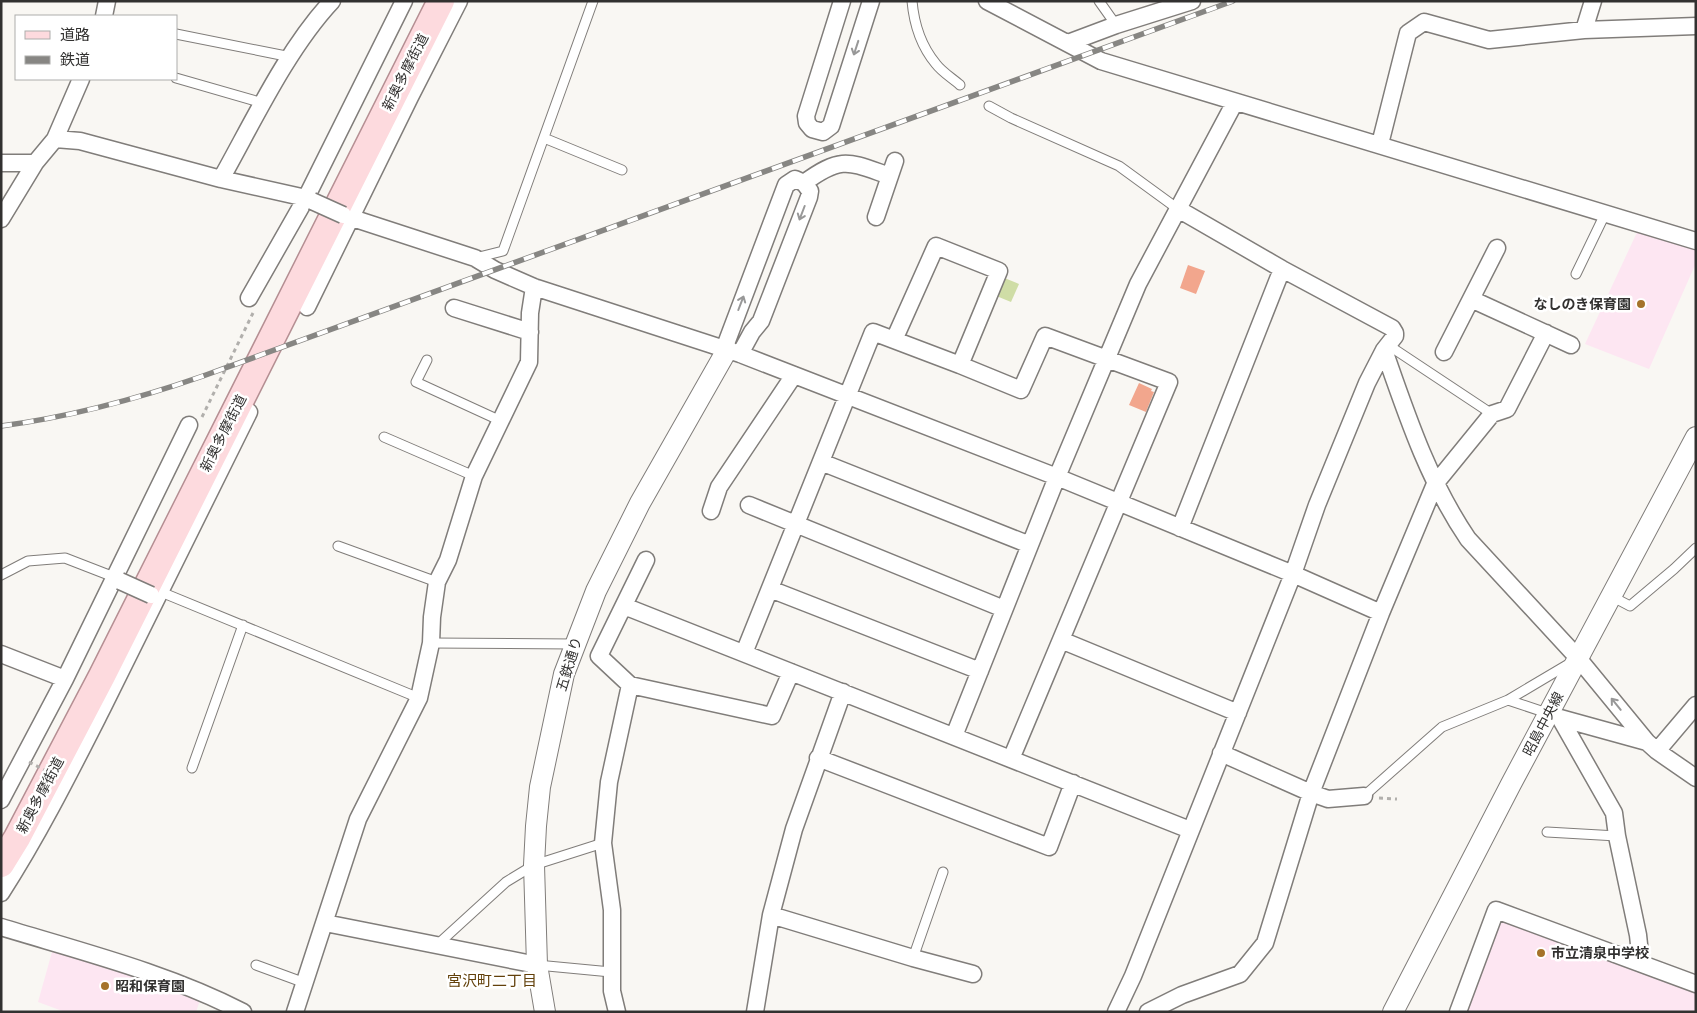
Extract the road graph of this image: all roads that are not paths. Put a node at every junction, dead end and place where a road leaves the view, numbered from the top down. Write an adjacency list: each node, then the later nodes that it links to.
1 (106, 1): 15 (street)
2 (332, 1): 21 (street)
3 (404, 1): 36 (street)
4 (422, 1): 122 (main road, 新奥多摩街道)
5 (441, 1): 126 (main road, 新奥多摩街道)
6 (459, 1): 39 (street)
7 (593, 1): 28 (lane)
8 (842, 1): 9 (street, one-way to 8)
9 (871, 1)
10 (912, 1): 24 (lane)
11 (987, 1): 20 (street)
12 (1099, 1): 16 (lane)
13 (1192, 1): 16 (street)
14 (1593, 1): 18 (street)
15 (104, 15)
16 (1116, 25): 20 (street)
17 (1696, 26): 18 (street)
18 (1584, 30): 30 (street)
19 (178, 34): 21 (lane)
20 (1068, 43): 25 (street)
21 (290, 57): 26 (street)
22 (178, 79): 26 (lane)
23 (81, 80): 29 (street)
24 (960, 85)
25 (1235, 102): 30 (street); 37 (street)
26 (263, 103): 34 (street)
27 (989, 106): 37 (lane)
28 (544, 138): 33 (lane); 44 (lane)
29 (55, 139): 32 (street); 34 (street)
30 (1380, 144): 38 (street)
31 (1, 163): 32 (street)
32 (35, 163): 41 (street)
33 (622, 170)
34 (221, 179): 36 (street)
35 (804, 183): 40 (street); 57 (street, one-way to 57); 57 (street, one-way to 35)
36 (309, 200): 39 (street, bridge); 49 (street)
37 (1178, 209): 45 (street); 59 (street)
38 (1605, 214): 42 (street); 46 (lane)
39 (346, 217): 44 (street); 50 (street)
40 (876, 217)
41 (1, 219)
42 (1696, 241)
43 (1497, 248): 48 (street)
44 (475, 258): 47 (street)
45 (1282, 269): 56 (street); 78 (street)
46 (1576, 274)
47 (534, 287): 52 (street); 57 (street)
48 (1471, 299): 53 (street); 58 (street)
49 (253, 301)
50 (307, 307)
51 (454, 308): 52 (street)
52 (530, 332): 66 (street)
53 (1546, 333): 55 (street); 65 (street)
54 (894, 340): 61 (street); 61 (street); 64 (street)
55 (1571, 345)
56 (1386, 348): 65 (lane); 73 (street); 83 (street)
57 (730, 351): 62 (street); 96 (street, 五鉄通り)
58 (1444, 352)
59 (1106, 359): 61 (street); 72 (street); 74 (street)
60 (426, 360): 66 (lane)
61 (960, 365)
62 (794, 375): 64 (street); 76 (street)
63 (260, 390): 88 (street)
64 (847, 395): 70 (street); 72 (street)
65 (1492, 414): 73 (street)
66 (501, 421): 71 (street)
67 (195, 422): 85 (street)
68 (384, 437): 71 (lane)
69 (1696, 437): 89 (street, 昭島中央線)
70 (820, 462): 77 (street); 79 (street)
71 (474, 476): 86 (street)
72 (1057, 477): 74 (street); 79 (street)
73 (1435, 484): 92 (street); 99 (street)
74 (1119, 502): 78 (street); 94 (street)
75 (750, 506): 77 (street)
76 (711, 511)
77 (795, 525): 87 (street); 91 (street)
78 (1180, 528): 83 (street)
79 (1030, 544): 91 (street)
80 (338, 546): 86 (lane)
81 (1696, 548): 89 (lane)
82 (646, 560): 90 (street)
83 (1293, 574): 92 (street); 108 (street)
84 (1, 575): 85 (lane)
85 (117, 579): 88 (street, bridge); 102 (street)
86 (437, 582): 95 (street)
87 (770, 589): 97 (street); 100 (street)
88 (156, 596): 93 (lane); 129 (street)
89 (1611, 596): 99 (street, 昭島中央線)
90 (624, 606): 97 (street); 103 (street)
91 (1004, 609): 100 (street)
92 (1381, 613): 118 (street)
93 (243, 625): 105 (lane); 115 (lane)
94 (1062, 640): 108 (street); 114 (street)
95 (431, 643): 96 (lane); 105 (street)
96 (574, 644): 127 (street, 五鉄通り)
97 (744, 653): 101 (street)
98 (1, 654): 102 (street)
99 (1578, 658): 106 (lane); 109 (street, 昭島中央線); 111 (street, one-way to 99)
100 (980, 671): 110 (street)
101 (791, 672): 103 (street); 104 (street)
102 (64, 679): 120 (street)
103 (630, 685): 125 (street)
104 (843, 692): 110 (street); 113 (street)
105 (419, 698): 131 (street)
106 (1508, 700): 109 (lane); 119 (lane)
107 (1696, 705): 111 (street)
108 (1238, 713): 112 (street)
109 (1554, 716): 111 (street); 124 (street); 149 (street, 昭島中央線)
110 (954, 736): 114 (street)
111 (1652, 746): 116 (street)
112 (1221, 753): 118 (street); 121 (street)
113 (818, 758): 117 (street); 130 (street)
114 (1011, 758): 117 (street)
115 (192, 768)
116 (1696, 778)
117 (1073, 783): 121 (street)
118 (1311, 793): 119 (street); 148 (street)
119 (1364, 796)
120 (1, 800)
121 (1190, 830): 147 (street)
122 (1, 831)
123 (1547, 832): 124 (lane)
124 (1617, 836): 135 (street)
125 (604, 843): 127 (lane); 138 (street)
126 (1, 864)
127 (534, 865): 133 (lane); 137 (street, 五鉄通り)
128 (943, 872): 134 (lane)
129 (1, 893)
130 (771, 915): 134 (street); 146 (street)
131 (325, 923): 133 (street); 140 (street)
132 (1, 927): 142 (street)
133 (437, 945): 137 (street)
134 (913, 958): 139 (street)
135 (1641, 963): 141 (street); 150 (street)
136 (256, 965): 140 (lane)
137 (537, 965): 138 (lane); 144 (street, 五鉄通り)
138 (611, 972): 145 (street)
139 (974, 974)
140 (305, 983): 143 (street)
141 (1696, 984)
142 (243, 1012)
143 (295, 1012)
144 (545, 1012)
145 (617, 1012)
146 (755, 1012)
147 (1116, 1012)
148 (1148, 1012)
149 (1393, 1012)
150 (1458, 1012)

